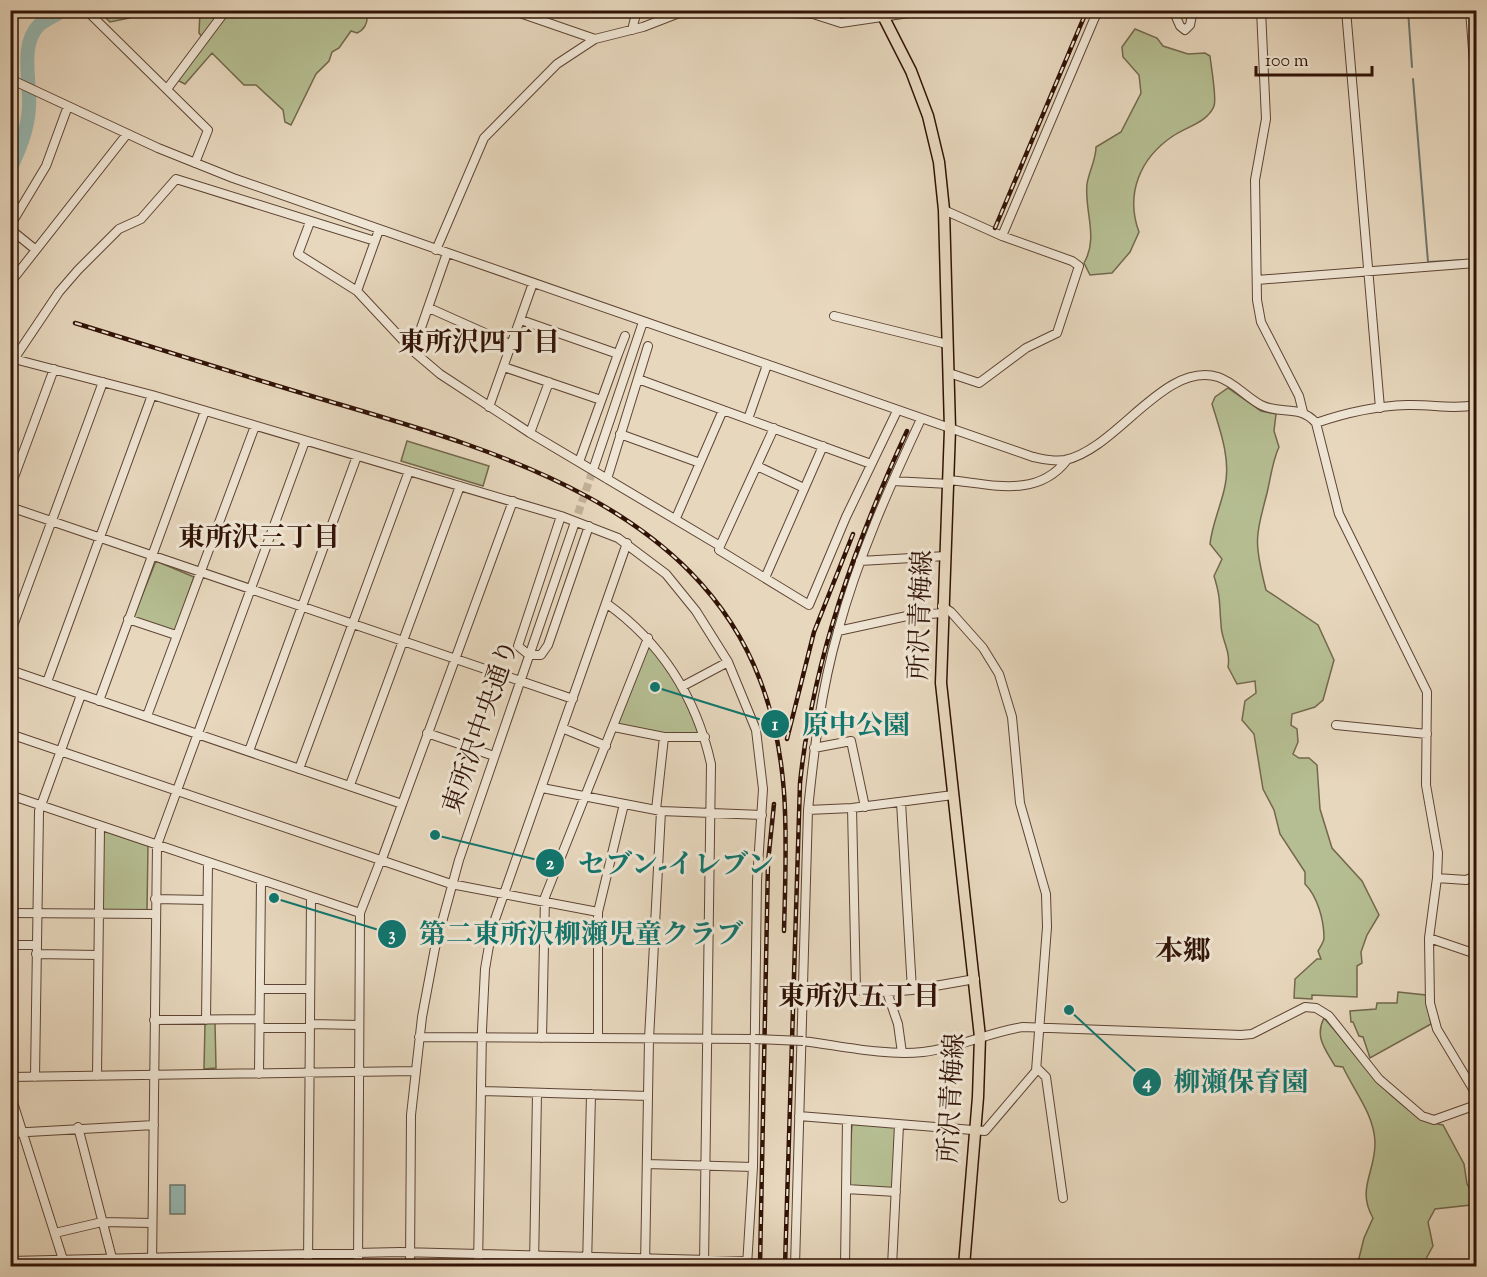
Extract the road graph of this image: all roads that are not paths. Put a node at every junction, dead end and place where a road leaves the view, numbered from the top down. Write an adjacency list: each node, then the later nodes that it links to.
1 (86, 10): 18 (street)
2 (226, 10): 18 (street)
3 (511, 10): 16 (street)
4 (637, 10): 15 (street)
5 (687, 10): 15 (street)
6 (727, 10): 14 (street)
7 (929, 10): 14 (street)
8 (1098, 10): 27 (street)
9 (1173, 10): 10 (street)
10 (1193, 10)
11 (1261, 10): 34 (street)
12 (1346, 10): 33 (street)
13 (1470, 10): 19 (street)
14 (882, 14): 23 (main road, 所沢青梅線)
15 (632, 30): 16 (street)
16 (595, 39): 30 (street)
17 (14, 81): 20 (street)
18 (167, 89): 22 (street)
19 (1476, 89)
20 (68, 106): 21 (street); 25 (street)
21 (127, 134): 22 (street); 29 (street)
22 (195, 163): 26 (street)
23 (944, 210): 27 (street); 43 (main road, 所沢青梅線)
24 (310, 222): 28 (street); 37 (street); 48 (street)
25 (10, 227): 29 (street)
26 (380, 230): 28 (street); 30 (street)
27 (1002, 236): 52 (street)
28 (375, 241): 37 (street)
29 (36, 250): 35 (street)
30 (436, 250): 31 (street)
31 (447, 253): 36 (street); 38 (street)
32 (1476, 263): 33 (street)
33 (1369, 272): 34 (street); 60 (street)
34 (1257, 280): 64 (street)
35 (10, 283)
36 (533, 283): 40 (street); 41 (street)
37 (357, 291): 46 (street)
38 (429, 308): 44 (street); 46 (street)
39 (834, 316): 43 (street)
40 (521, 320): 44 (street); 47 (street)
41 (643, 322): 49 (street); 82 (street)
42 (625, 336): 47 (street)
43 (947, 344): 52 (main road, 所沢青梅線)
44 (512, 345): 50 (street)
45 (648, 346): 53 (street)
46 (412, 351): 59 (street)
47 (618, 354): 57 (street)
48 (12, 362): 51 (street)
49 (767, 365): 63 (street); 65 (street)
50 (504, 367): 55 (street); 59 (street)
51 (54, 369): 54 (street); 80 (street)
52 (948, 373): 70 (main road, 所沢青梅線)
53 (638, 379): 61 (street); 72 (street)
54 (103, 382): 56 (street); 94 (street)
55 (549, 382): 57 (street); 71 (street)
56 (152, 396): 62 (street); 97 (street)
57 (601, 400): 77 (street)
58 (1476, 405): 60 (street)
59 (489, 408): 71 (street)
60 (1380, 408): 67 (street)
61 (723, 410): 65 (street); 78 (street)
62 (205, 411): 68 (street); 100 (street)
63 (897, 411): 66 (street); 79 (street)
64 (1303, 412): 67 (street); 76 (street)
65 (748, 419): 69 (street)
66 (921, 419): 70 (street); 85 (street)
67 (1316, 423): 133 (street)
68 (255, 426): 73 (street); 103 (street)
69 (774, 428): 74 (street); 81 (street)
70 (950, 429): 76 (street); 86 (main road, 所沢青梅線)
71 (530, 433): 77 (street)
72 (620, 434): 78 (street); 84 (street)
73 (305, 441): 75 (street); 105 (street)
74 (823, 446): 79 (street); 89 (street)
75 (357, 456): 83 (street); 107 (street)
76 (1067, 460): 86 (street)
77 (579, 462): 84 (street)
78 (700, 463): 93 (street)
79 (871, 464): 104 (street)
80 (14, 466): 88 (street)
81 (757, 466): 89 (street); 99 (street)
82 (594, 467)
83 (409, 471): 87 (street); 110 (street)
84 (607, 479): 93 (street)
85 (893, 481): 86 (street); 102 (street)
86 (949, 482): 101 (main road, 所沢青梅線)
87 (460, 486): 90 (street); 115 (street)
88 (10, 488)
89 (804, 488): 104 (street)
90 (513, 501): 92 (street); 117 (street)
91 (10, 507): 94 (street)
92 (561, 516): 96 (street); 116 (street)
93 (676, 518): 99 (street)
94 (51, 522): 97 (street); 112 (street)
95 (574, 525): 116 (street, 東所沢中央通り)
96 (590, 526): 98 (street); 116 (street)
97 (100, 538): 100 (street); 121 (street)
98 (627, 543): 106 (street); 118 (street)
99 (720, 546): 104 (street)
100 (152, 556): 103 (street); 109 (street)
101 (946, 556): 102 (street); 108 (main road, 所沢青梅線)
102 (860, 561): 111 (street)
103 (201, 572): 105 (street); 113 (street)
104 (765, 578)
105 (251, 589): 107 (street); 132 (street)
106 (606, 603): 114 (street); 124 (street)
107 (303, 607): 110 (street); 139 (street)
108 (942, 610): 111 (street); 146 (main road, 所沢青梅線); 194 (street)
109 (128, 619): 113 (street); 125 (street)
110 (353, 624): 115 (street); 141 (street)
111 (838, 631): 137 (street)
112 (10, 634)
113 (176, 636): 126 (street)
114 (648, 638): 122 (street); 128 (street)
115 (403, 641): 117 (street); 142 (street)
116 (529, 655): 120 (street, 東所沢中央通り)
117 (454, 658): 120 (street); 130 (street)
118 (728, 662): 122 (street); 157 (street)
119 (10, 670): 121 (street)
120 (521, 681): 124 (street); 140 (street, 東所沢中央通り)
121 (46, 682): 123 (street)
122 (683, 686): 135 (street)
123 (81, 695): 125 (street); 138 (street)
124 (573, 699): 129 (street)
125 (99, 701): 126 (street)
126 (147, 716): 132 (street)
127 (1336, 725): 133 (street)
128 (614, 727): 134 (street); 136 (street)
129 (562, 728): 136 (street); 143 (street)
130 (427, 733): 140 (street); 149 (street)
131 (11, 734): 138 (street)
132 (197, 734): 139 (street); 144 (street)
133 (1427, 734): 163 (street)
134 (664, 737): 135 (street); 154 (street)
135 (705, 737): 156 (street)
136 (606, 746): 147 (street)
137 (814, 748): 152 (street); 155 (street)
138 (61, 750): 144 (street); 151 (street)
139 (249, 751): 141 (street)
140 (494, 756): 165 (street, 東所沢中央通り)
141 (299, 769): 142 (street)
142 (350, 785): 149 (street)
143 (542, 788): 147 (street); 166 (street)
144 (176, 790): 159 (street); 160 (street)
145 (10, 795): 151 (street)
146 (953, 795): 148 (street); 182 (main road, 所沢青梅線)
147 (586, 796): 150 (street); 170 (street)
148 (900, 802): 152 (street); 187 (street)
149 (402, 804): 160 (street)
150 (624, 804): 154 (street); 171 (street)
151 (40, 805): 158 (street); 173 (street)
152 (865, 807): 153 (street)
153 (852, 808): 155 (street); 186 (street)
154 (658, 810): 156 (street); 200 (street)
155 (808, 810): 183 (street)
156 (712, 813): 157 (street); 201 (street)
157 (762, 814): 202 (street)
158 (100, 826): 159 (street); 174 (street)
159 (157, 844): 161 (street); 168 (street)
160 (381, 859): 165 (street); 175 (street)
161 (208, 863): 164 (street); 169 (street)
162 (1476, 876): 163 (street)
163 (1437, 878): 177 (street)
164 (261, 880): 167 (street); 184 (street)
165 (452, 884): 166 (street); 195 (street, 東所沢中央通り)
166 (503, 894): 170 (street); 196 (street)
167 (311, 898): 175 (street); 185 (street)
168 (155, 899): 169 (street); 176 (street)
169 (207, 900): 190 (street)
170 (544, 901): 171 (street); 198 (street)
171 (598, 912): 199 (street)
172 (10, 913): 173 (street)
173 (37, 913): 174 (street); 179 (street)
174 (99, 913): 176 (street); 181 (street)
175 (360, 913): 192 (street)
176 (155, 914): 189 (street)
177 (1429, 938): 180 (street); 218 (street)
178 (10, 945): 179 (street)
179 (36, 950): 181 (street); 213 (street)
180 (1476, 954)
181 (98, 955): 210 (street)
182 (975, 979): 187 (street); 197 (main road, 所沢青梅線)
183 (804, 987): 186 (street); 203 (street)
184 (260, 988): 185 (street); 191 (street)
185 (310, 989): 193 (street)
186 (856, 990): 188 (street)
187 (912, 990): 188 (street)
188 (887, 992): 204 (street)
189 (154, 1020): 190 (street); 211 (street)
190 (206, 1020): 191 (street)
191 (260, 1024): 193 (street); 209 (street)
192 (359, 1025): 193 (street); 207 (street)
193 (310, 1026): 208 (street)
194 (1039, 1028): 197 (street); 205 (street); 220 (street)
195 (419, 1037): 196 (street); 206 (street, 東所沢中央通り)
196 (482, 1037): 198 (street); 214 (street)
197 (980, 1037): 204 (street); 226 (main road, 所沢青梅線)
198 (542, 1038): 199 (street)
199 (598, 1038): 200 (street)
200 (649, 1039): 201 (street); 219 (street)
201 (708, 1039): 202 (street); 230 (street)
202 (755, 1039): 203 (street, bridge); 231 (street)
203 (803, 1041): 204 (street); 221 (street)
204 (903, 1053)
205 (1037, 1068): 226 (street); 234 (street)
206 (415, 1071): 207 (street); 238 (street, 東所沢中央通り)
207 (359, 1072): 208 (street); 239 (street)
208 (309, 1073): 209 (street); 240 (street)
209 (259, 1074): 211 (street)
210 (97, 1076): 211 (street); 213 (street)
211 (154, 1076): 223 (street)
212 (10, 1077): 213 (street)
213 (35, 1077)
214 (481, 1091): 216 (street); 241 (street)
215 (10, 1093): 228 (street)
216 (537, 1093): 217 (street); 242 (street)
217 (591, 1094): 219 (street); 245 (street)
218 (1476, 1094)
219 (648, 1096): 229 (street)
220 (1476, 1106)
221 (799, 1116): 222 (street); 261 (street)
222 (847, 1120): 224 (street); 232 (street)
223 (154, 1125): 225 (street); 236 (street)
224 (899, 1125): 226 (street); 233 (street)
225 (78, 1127): 228 (street); 235 (street)
226 (976, 1131): 264 (main road, 所沢青梅線)
227 (10, 1133): 228 (street)
228 (23, 1133): 237 (street)
229 (647, 1164): 230 (street); 248 (street)
230 (706, 1167): 231 (street); 251 (street)
231 (753, 1167): 252 (street)
232 (846, 1189): 233 (street); 262 (street)
233 (896, 1192): 263 (street)
234 (1063, 1198)
235 (102, 1222): 236 (street); 237 (street); 246 (street)
236 (152, 1223): 247 (street)
237 (56, 1233): 250 (street)
238 (410, 1252): 239 (street); 241 (street); 257 (street, 東所沢中央通り)
239 (358, 1253): 240 (street); 256 (street)
240 (308, 1254): 243 (street); 255 (street)
241 (478, 1254): 242 (street); 258 (street)
242 (535, 1254): 245 (street); 259 (street)
243 (258, 1255): 244 (street); 254 (street)
244 (207, 1256): 247 (street); 253 (street)
245 (587, 1256): 248 (street); 260 (street)
246 (112, 1258): 247 (street); 250 (street)
247 (152, 1262)
248 (645, 1262): 251 (street)
249 (11, 1263): 250 (street)
250 (65, 1263)
251 (704, 1263): 252 (street)
252 (747, 1264)
253 (206, 1266)
254 (258, 1266)
255 (308, 1266)
256 (357, 1266)
257 (410, 1266)
258 (478, 1266)
259 (534, 1266)
260 (587, 1266)
261 (795, 1266)
262 (845, 1266)
263 (892, 1266)
264 (964, 1266)

